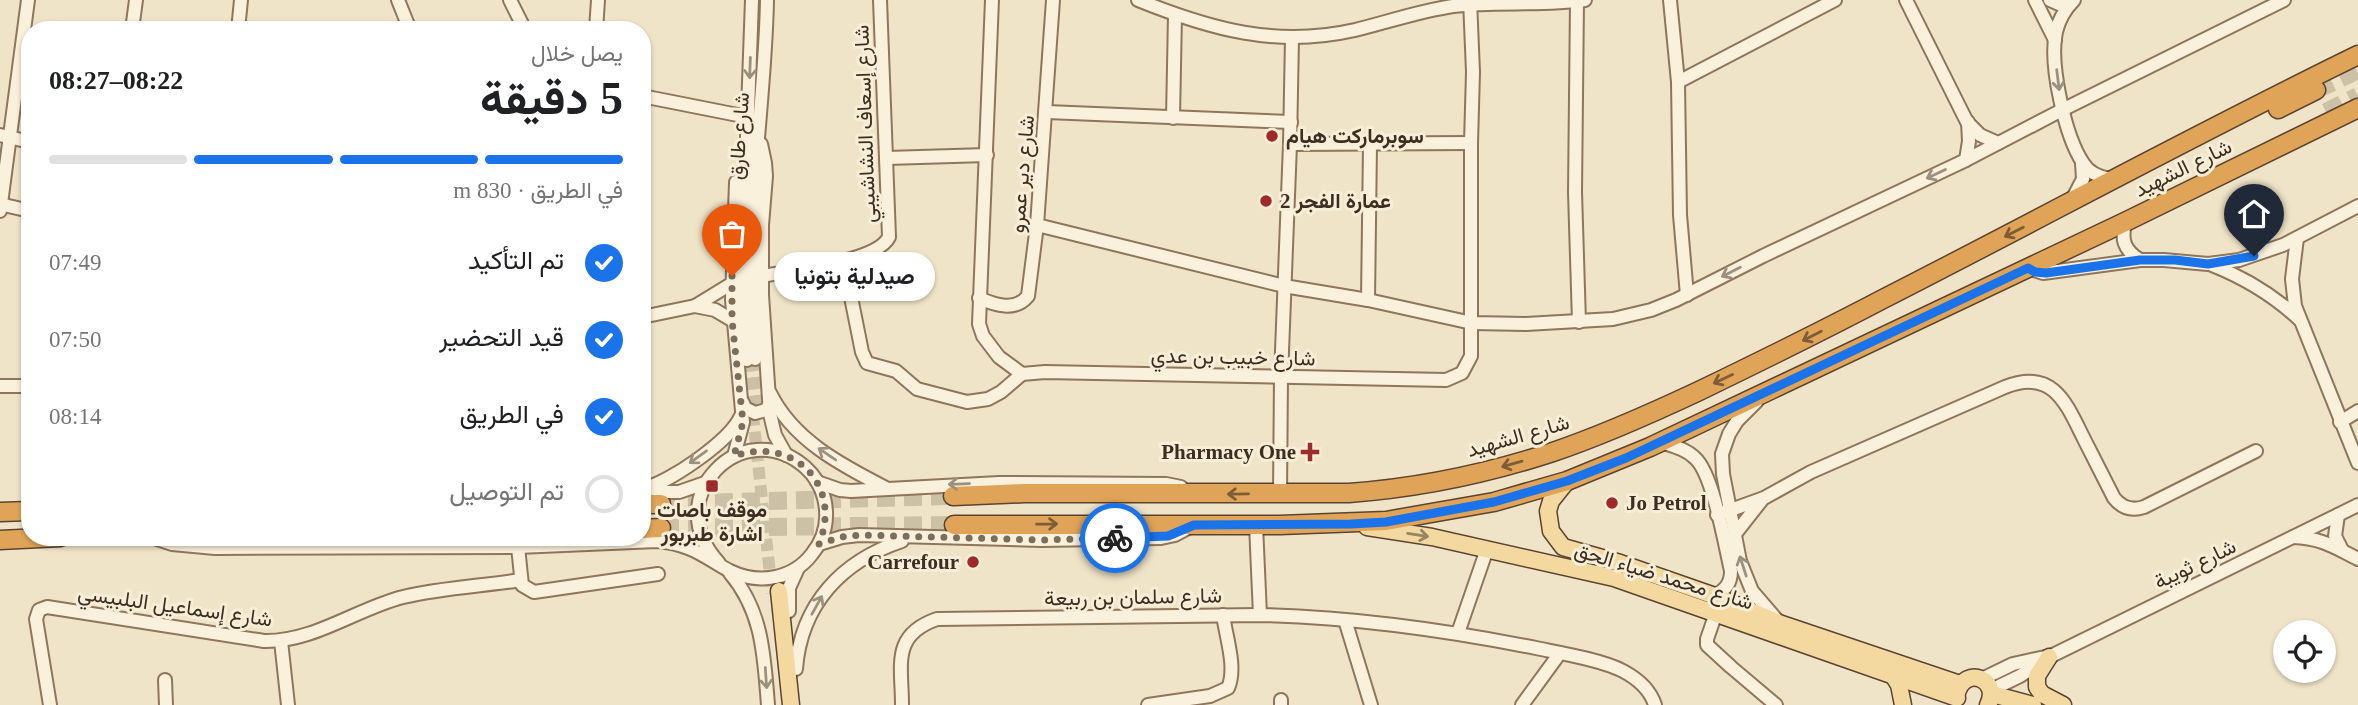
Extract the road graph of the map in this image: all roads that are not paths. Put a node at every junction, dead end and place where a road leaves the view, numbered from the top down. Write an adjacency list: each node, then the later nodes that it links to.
1 (29, 0): 23 (street)
2 (136, 0): 24 (street)
3 (242, 0): 25 (street)
4 (398, 0): 26 (street)
5 (510, 0): 27 (street)
6 (598, 0): 28 (street)
7 (752, 0): 40 (street, شارع طارق, one-way to 40)
8 (767, 0): 45 (street, شارع طارق)
9 (880, 0): 51 (street, شارع إسعاف النشاشيبي)
10 (992, 0): 50 (street)
11 (1053, 0): 38 (street, شارع دير عمرو)
12 (1138, 0): 22 (street)
13 (1670, 0): 33 (street)
14 (1835, 0): 33 (street)
15 (1906, 0): 42 (street)
16 (2035, 0): 30 (street)
17 (2050, 0): 21 (street)
18 (2284, 0): 37 (street)
19 (1581, 1): 20 (street); 78 (street)
20 (1471, 2): 29 (street); 46 (street, شارع خبيب بن عدي)
21 (2072, 2): 30 (street)
22 (1175, 15): 29 (street); 41 (street)
23 (28, 21)
24 (133, 21)
25 (239, 21)
26 (406, 21)
27 (520, 21)
28 (597, 21)
29 (1292, 38): 43 (street)
30 (2055, 40): 37 (street, one-way to 37)
31 (2358, 55): 54 (highway, شارع الشهيد)
32 (21, 60): 44 (street)
33 (1678, 82): 71 (street)
34 (2316, 90): 60 (highway, شارع الشهيد)
35 (651, 98): 40 (street)
36 (2358, 108): 61 (highway, شارع الشهيد)
37 (2062, 110): 47 (street); 53 (street)
38 (1046, 112): 41 (street); 62 (street, شارع دير عمرو)
39 (2326, 112): 67 (highway, شارع الشهيد)
40 (748, 117): 45 (street, شارع طارق)
41 (1173, 118): 43 (street)
42 (1968, 121): 47 (street); 52 (street)
43 (1291, 122): 48 (street)
44 (4, 136): 56 (street)
45 (752, 139): 68 (street); 69 (street); 80 (street, شارع طارق)
46 (1471, 143): 49 (street); 79 (street, شارع خبيب بن عدي)
47 (1998, 143): 52 (street)
48 (1290, 144): 49 (street); 70 (street)
49 (1370, 145): 73 (street)
50 (987, 155): 51 (street); 72 (street)
51 (887, 158): 65 (street, شارع إسعاف النشاشيبي)
52 (1966, 160): 71 (street, one-way to 71)
53 (2082, 163): 54 (street); 55 (street)
54 (2110, 179): 55 (highway, شارع الشهيد)
55 (2072, 200): 60 (highway, شارع الشهيد)
56 (0, 204): 58 (street); 59 (street)
57 (2358, 206): 63 (street)
58 (21, 209)
59 (0, 211)
60 (2046, 216): 102 (highway, شارع الشهيد, one-way to 102)
61 (2125, 222): 64 (street); 67 (highway, شارع الشهيد)
62 (1037, 225): 70 (street); 72 (street, شارع دير عمرو)
63 (2297, 238): 66 (street); 76 (street)
64 (2140, 260): 66 (street); 67 (street)
65 (844, 262): 68 (street, شارع إسعاف النشاشيبي); 81 (street)
66 (2208, 264): 76 (street)
67 (2028, 268): 86 (highway, شارع الشهيد)
68 (762, 276): 85 (street)
69 (732, 284): 74 (street); 77 (street)
70 (1284, 286): 73 (street); 82 (street)
71 (1687, 295): 78 (street)
72 (979, 298): 81 (street)
73 (1368, 300): 79 (street)
74 (695, 306): 75 (street); 77 (street)
75 (651, 315)
76 (2300, 319): 90 (street)
77 (732, 320): 88 (street)
78 (1579, 322): 79 (street)
79 (1472, 323): 82 (street, شارع خبيب بن عدي)
80 (751, 359)
81 (1022, 374): 82 (street, شارع خبيب بن عدي)
82 (1281, 377): 102 (street)
83 (0, 386): 84 (street)
84 (21, 386)
85 (769, 390): 87 (street); 100 (street, one-way to 85)
86 (1769, 390): 91 (highway, شارع الشهيد); 109 (street)
87 (769, 405): 88 (street); 93 (street)
88 (743, 407): 94 (street); 99 (street, one-way to 99)
89 (2358, 411): 90 (street)
90 (2340, 422): 95 (street)
91 (1661, 442): 96 (highway, شارع الشهيد); 112 (street)
92 (2256, 451): 105 (street)
93 (786, 455): 94 (street); 97 (street)
94 (734, 456): 98 (street)
95 (2358, 463)
96 (1567, 481): 114 (highway, شارع الشهيد); 135 (main road, شارع محمد ضياء الحق)
97 (817, 482): 100 (street); 126 (street)
98 (705, 483): 101 (street); 133 (street)
99 (651, 486)
100 (886, 488): 103 (street, one-way to 100)
101 (651, 490)
102 (1280, 494): 103 (highway, شارع الشهيد, one-way to 103)
103 (1197, 495): 104 (highway, شارع الشهيد)
104 (953, 496)
105 (1764, 498): 109 (street); 120 (street)
106 (651, 504): 107 (highway)
107 (661, 504)
108 (2358, 505): 113 (street, شارع ثويبة)
109 (1731, 510): 112 (street); 120 (street)
110 (21, 511): 111 (highway)
111 (0, 512)
112 (1717, 515): 138 (street)
113 (2338, 515): 121 (street, شارع ثويبة); 130 (street)
114 (1351, 524): 117 (highway, شارع الشهيد); 131 (main road, شارع محمد ضياء الحق, one-way to 131)
115 (954, 525): 116 (highway, شارع الشهيد, one-way to 116)
116 (1194, 525): 117 (highway, شارع الشهيد); 122 (street)
117 (1256, 525): 140 (street)
118 (651, 528): 119 (highway)
119 (662, 528)
120 (1735, 534): 142 (street, one-way to 120)
121 (2293, 537): 130 (street); 146 (street, شارع ثويبة)
122 (911, 538): 126 (street); 148 (street, one-way to 122)
123 (21, 539): 124 (highway)
124 (0, 540)
125 (651, 543): 133 (street)
126 (819, 544): 134 (street)
127 (191, 546): 129 (street)
128 (549, 546): 129 (street)
129 (518, 547): 137 (street)
130 (2341, 548): 132 (street)
131 (1486, 549): 135 (main road, شارع محمد ضياء الحق); 143 (street)
132 (2358, 559)
133 (723, 567): 134 (street); 155 (street, one-way to 155)
134 (799, 568): 148 (street)
135 (1617, 571): 138 (main road, شارع محمد ضياء الحق)
136 (658, 573): 137 (street)
137 (521, 580): 144 (street, شارع إسماعيل البلبيسي)
138 (1716, 605): 142 (main road, شارع محمد ضياء الحق); 147 (main road, شارع محمد ضياء الحق); 164 (street)
139 (1223, 615): 140 (street, شارع سلمان بن ربيعة); 159 (street, شارع سلمان بن ربيعة); 160 (street)
140 (1260, 615): 141 (street, شارع سلمان بن ربيعة)
141 (1345, 620): 143 (street, شارع سلمان بن ربيعة); 161 (street)
142 (1779, 623): 147 (main road, شارع محمد ضياء الحق)
143 (1458, 633): 145 (street)
144 (281, 641): 152 (street, شارع إسماعيل البلبيسي); 154 (street)
145 (1560, 653): 162 (street); 163 (street)
146 (2049, 657): 150 (street, شارع ثويبة); 167 (main road)
147 (1892, 668): 151 (main road, شارع محمد ضياء الحق); 165 (main road)
148 (796, 669): 158 (street)
149 (165, 680): 153 (street)
150 (1988, 692): 151 (main road); 166 (main road)
151 (1958, 699)
152 (50, 705)
153 (166, 705)
154 (288, 705)
155 (768, 705)
156 (783, 705): 157 (main road)
157 (791, 705)
158 (797, 705)
159 (902, 705)
160 (1148, 705)
161 (1371, 705)
162 (1522, 705)
163 (1655, 705)
164 (1776, 705)
165 (1903, 705)
166 (2033, 705)
167 (2063, 705)

